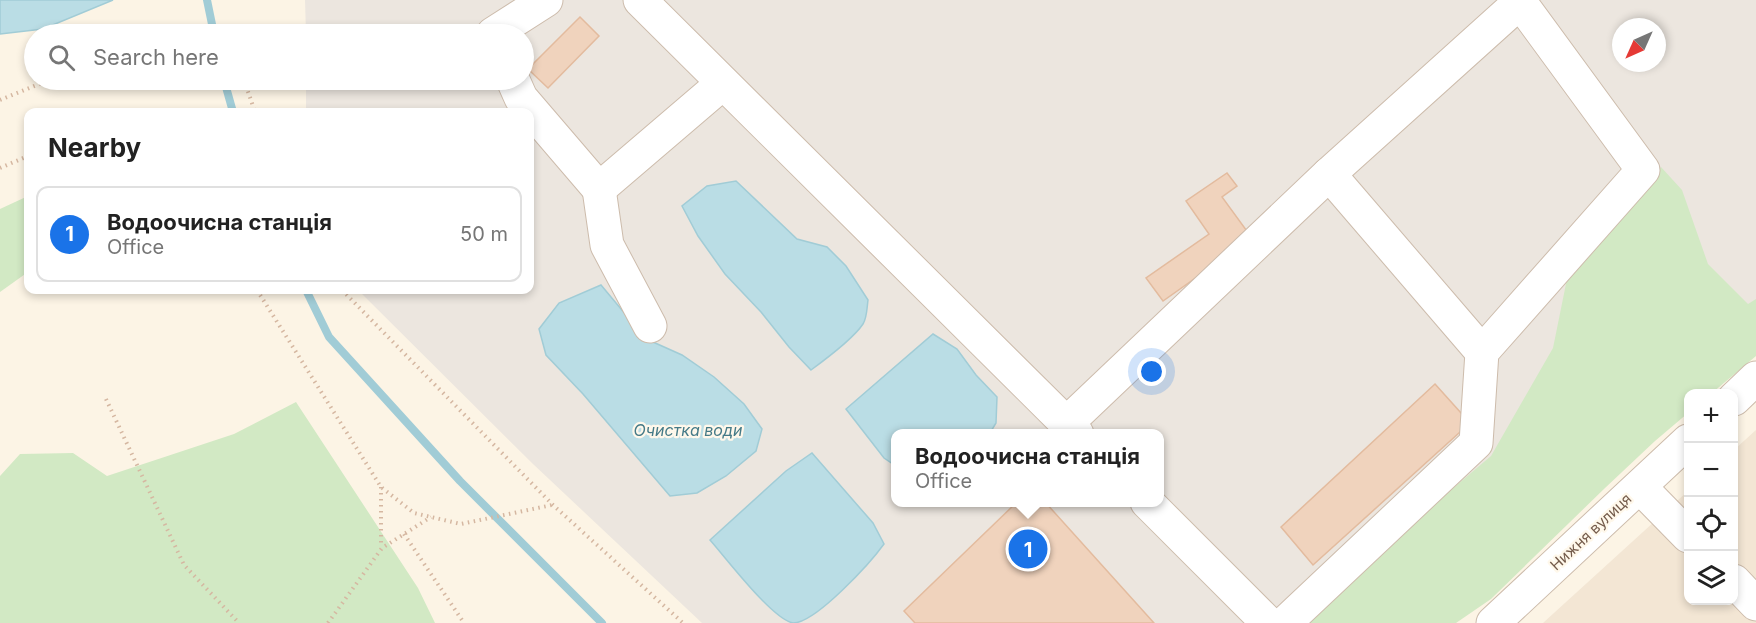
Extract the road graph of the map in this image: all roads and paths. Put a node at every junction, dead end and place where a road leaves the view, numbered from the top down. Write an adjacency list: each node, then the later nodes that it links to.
1 (546, 0): 3 (street)
2 (640, 0): 4 (street)
3 (509, 24)
4 (723, 83): 15 (street); 23 (street)
5 (24, 90): 8 (path)
6 (247, 90): 9 (path)
7 (517, 90): 10 (street)
8 (0, 100)
9 (254, 108)
10 (530, 108)
11 (534, 113): 15 (street)
12 (24, 158): 13 (path)
13 (0, 168)
14 (1329, 174): 19 (street); 19 (street); 23 (street)
15 (599, 189): 18 (street)
16 (260, 294): 25 (path)
17 (346, 294): 27 (path)
18 (650, 326)
19 (1482, 352): 40 (street)
20 (1756, 378): 21 (street)
21 (1738, 395)
22 (106, 399): 35 (path)
23 (1072, 428)
24 (1687, 443): 26 (street, Нижня вулиця)
25 (381, 487): 29 (path); 32 (path)
26 (1640, 487): 30 (street); 41 (street, Нижня вулиця)
27 (553, 505): 29 (path); 38 (path)
28 (1152, 507): 39 (street)
29 (432, 517): 31 (path)
30 (1684, 531)
31 (404, 534): 32 (path); 37 (path)
32 (381, 548): 36 (path)
33 (1738, 585): 34 (street)
34 (1756, 604)
35 (239, 623)
36 (328, 623)
37 (464, 623)
38 (683, 623)
39 (1268, 623)
40 (1285, 623)
41 (1493, 623)

